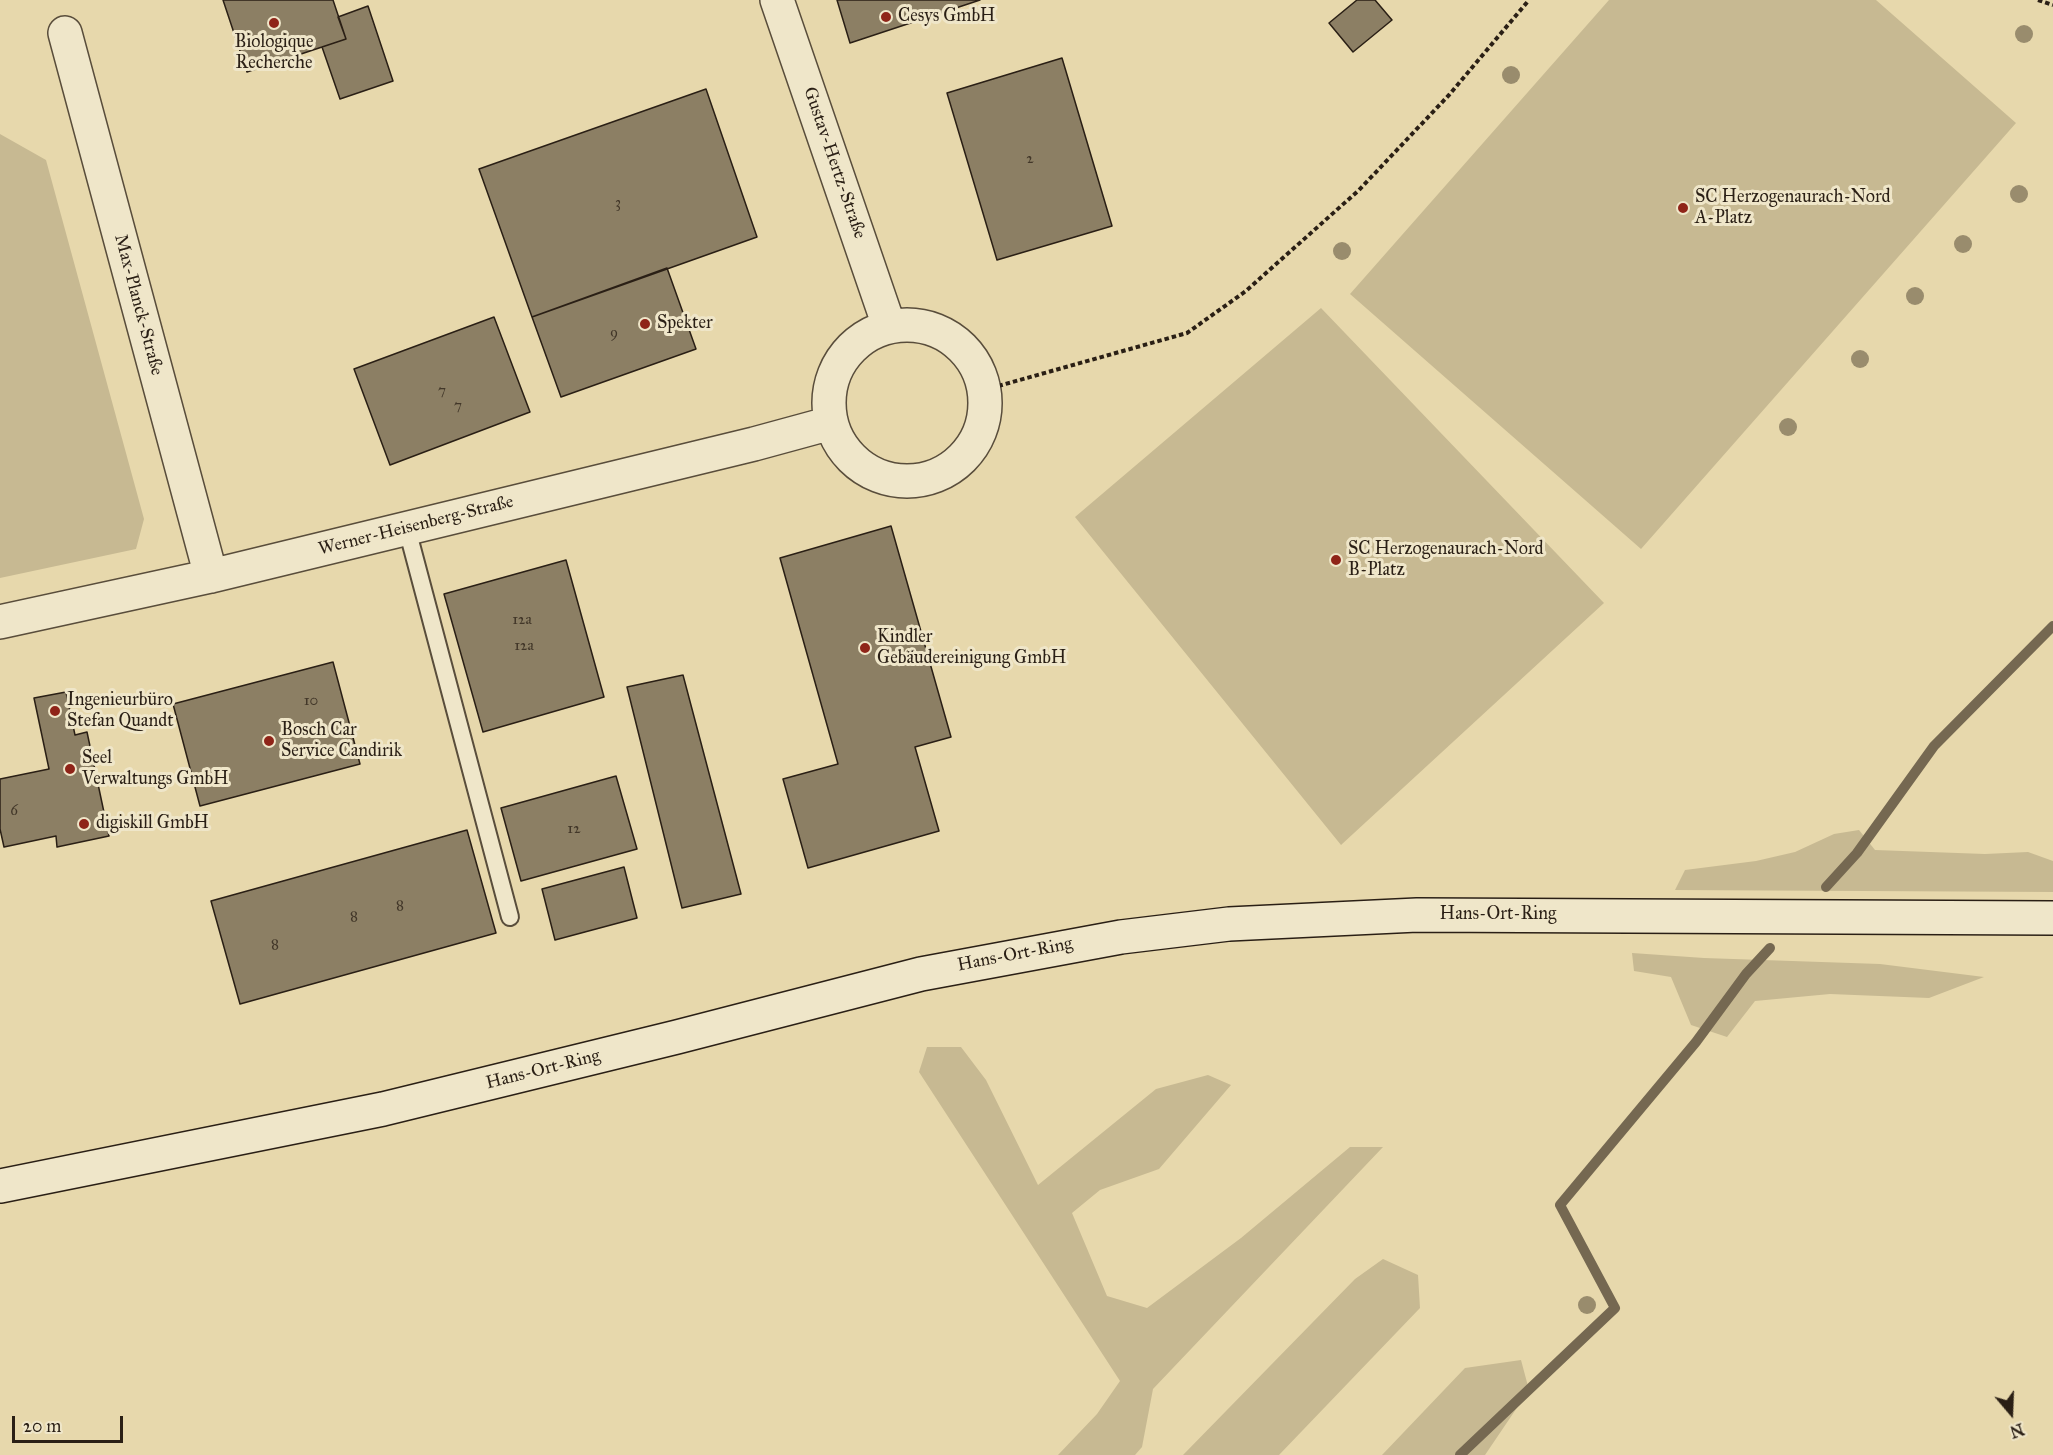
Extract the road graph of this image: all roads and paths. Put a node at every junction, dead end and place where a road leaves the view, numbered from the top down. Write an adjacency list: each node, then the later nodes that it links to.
1 (777, 0): 6 (street, Gustav-Hertz-Straße)
2 (1529, 0): 7 (path)
3 (2038, 0): 4 (path)
4 (2053, 5)
5 (65, 33): 10 (street, Max-Planck-Straße)
6 (889, 326): 7 (street); 8 (street)
7 (984, 390): 8 (street)
8 (831, 423): 9 (street, Werner-Heisenberg-Straße)
9 (407, 529): 10 (street, Werner-Heisenberg-Straße); 12 (lane)
10 (211, 576): 11 (street, Werner-Heisenberg-Straße)
11 (0, 622)
12 (510, 917)
13 (2053, 918): 14 (street, Hans-Ort-Ring)
14 (0, 1186)

